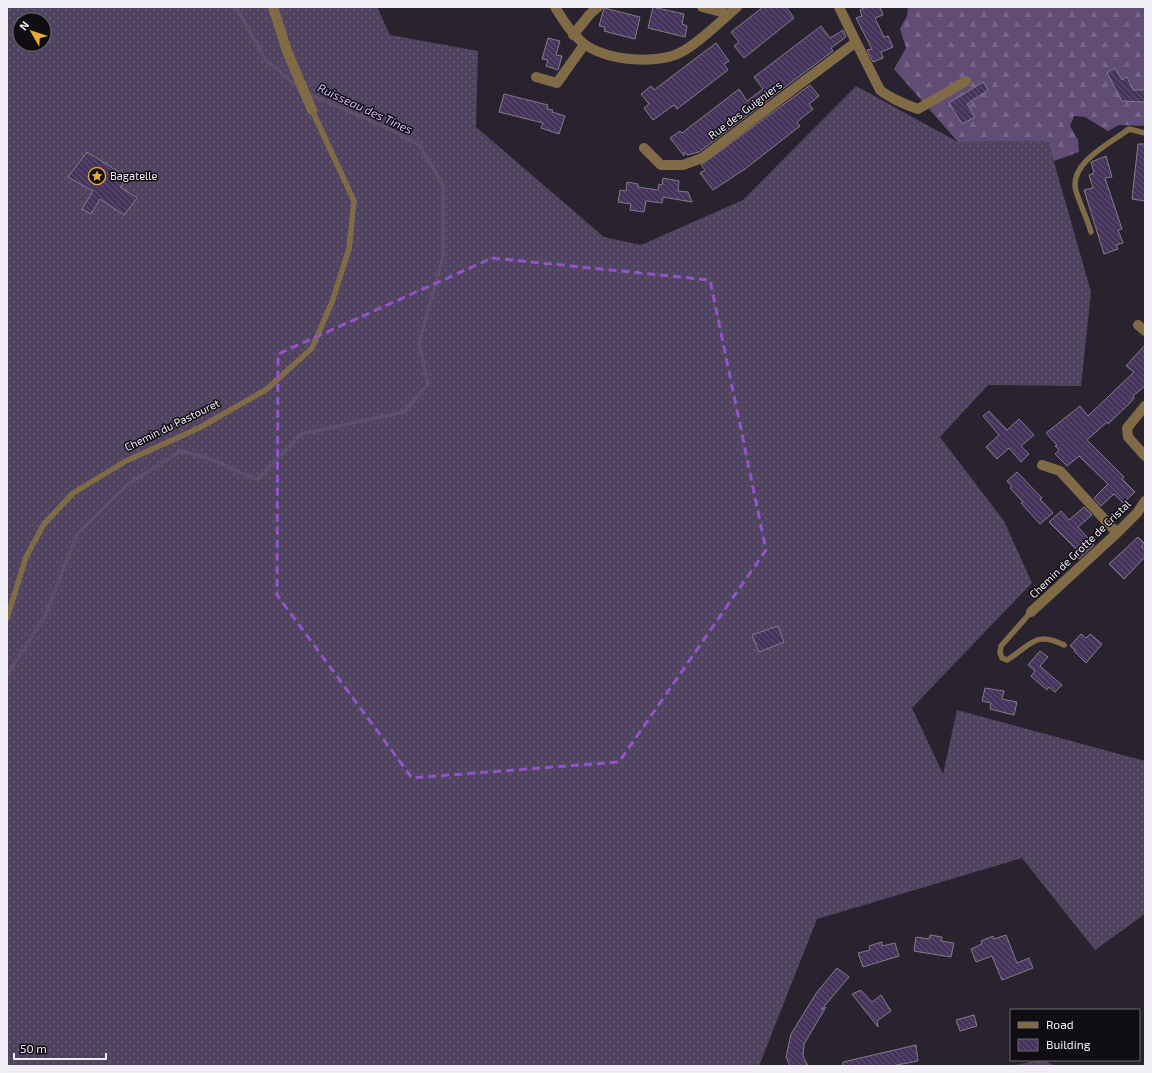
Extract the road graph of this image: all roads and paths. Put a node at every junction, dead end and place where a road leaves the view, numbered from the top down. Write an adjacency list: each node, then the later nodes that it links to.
1 (273, 7): 12 (street, Chemin du Pastouret)
2 (555, 7): 7 (street)
3 (598, 7): 7 (street)
4 (702, 7): 6 (street)
5 (839, 7): 8 (street)
6 (733, 10): 9 (street)
7 (574, 35): 9 (street)
8 (856, 42): 11 (street); 14 (street, Rue des Guigniers)
9 (584, 45): 10 (street)
10 (536, 78)
11 (966, 81)
12 (312, 110): 22 (lane, Chemin du Pastouret)
13 (1145, 133): 15 (lane)
14 (644, 148)
15 (1091, 232)
16 (1145, 406): 17 (street)
17 (1145, 456)
18 (1042, 465): 20 (street)
19 (1145, 502): 20 (street, Chemin de Grotte de Cristal)
20 (1117, 533): 21 (street, Chemin de Grotte de Cristal)
21 (1031, 612): 23 (lane)
22 (7, 618)
23 (1064, 645)

